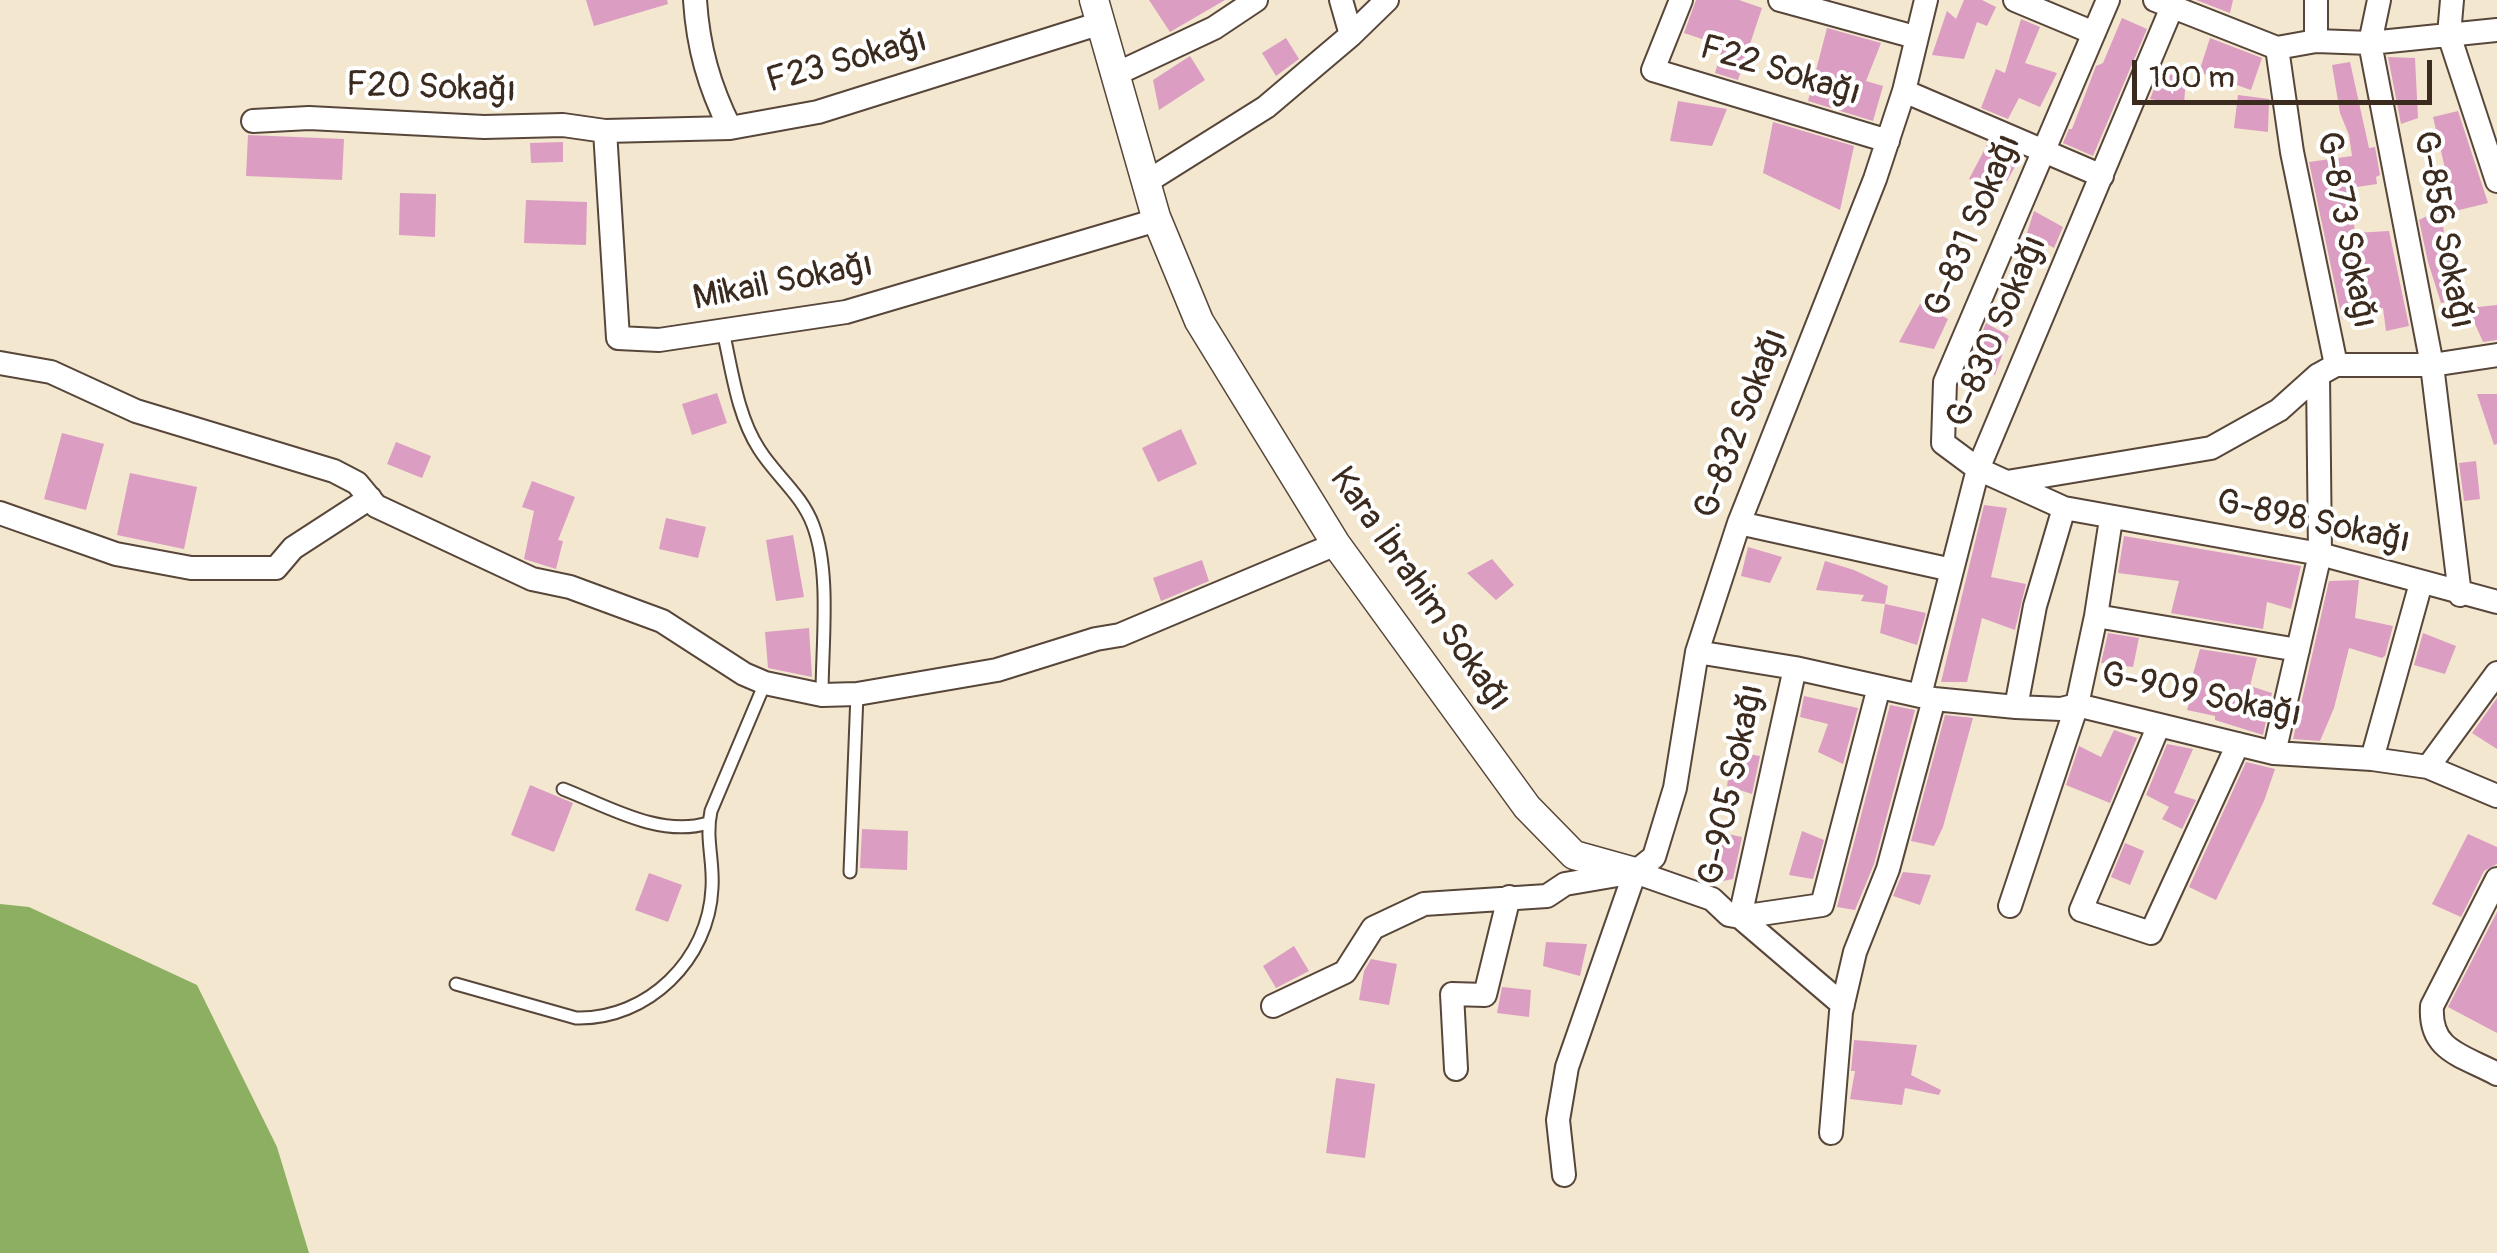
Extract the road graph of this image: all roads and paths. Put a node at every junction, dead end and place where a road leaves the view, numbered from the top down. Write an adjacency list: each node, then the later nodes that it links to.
1 (694, 0): 26 (street)
2 (1256, 0): 23 (street)
3 (1341, 0): 18 (street)
4 (1387, 0): 18 (street)
5 (1681, 0): 28 (street, F22 Sokağı)
6 (1780, 0): 19 (street)
7 (1926, 0): 19 (street, G-832 Sokağı)
8 (2015, 0): 16 (street)
9 (2108, 0): 16 (street, G-831 Sokağı)
10 (2316, 0): 20 (street)
11 (2379, 0): 21 (street, G-856 Sokağı)
12 (2452, 0): 17 (street)
13 (2163, 3): 22 (street); 30 (street, G-830 Sokağı)
14 (1098, 12): 23 (street, Kara İbrahim Sokağı); 26 (street, F23 Sokağı)
15 (2497, 30): 17 (street)
16 (2094, 33): 29 (street, G-831 Sokağı)
17 (2449, 35): 21 (street); 31 (street)
18 (1351, 36): 32 (street)
19 (1916, 37): 24 (street, G-832 Sokağı)
20 (2316, 41): 21 (street); 22 (street)
21 (2370, 43): 37 (street, G-856 Sokağı)
22 (2278, 48): 38 (street, G-873 Sokağı)
23 (1114, 75): 32 (street, Kara İbrahim Sokağı)
24 (1904, 92): 28 (street, G-832 Sokağı); 29 (street)
25 (253, 121): 27 (street, F20 Sokağı)
26 (730, 128): 27 (street, F23 Sokağı)
27 (605, 131): 34 (street, Mikail Sokağı)
28 (1888, 141): 45 (street, G-832 Sokağı)
29 (2044, 151): 30 (street); 39 (street, G-831 Sokağı)
30 (2102, 176): 39 (street, G-830 Sokağı)
31 (2497, 181)
32 (1145, 182): 33 (street, Kara İbrahim Sokağı)
33 (1156, 220): 34 (street, Mikail Sokağı); 46 (street, Kara İbrahim Sokağı)
34 (723, 331): 60 (lane)
35 (2497, 354): 37 (street)
36 (0, 362): 41 (street)
37 (2432, 365): 38 (street); 50 (street, G-856 Sokağı)
38 (2327, 370): 40 (street); 47 (street, G-873 Sokağı)
39 (1978, 469): 40 (street, G-898 Sokağı); 48 (street, G-830 Sokağı)
40 (2008, 482): 42 (street, G-898 Sokağı)
41 (370, 498): 43 (street); 57 (street)
42 (2064, 508): 44 (street, G-898 Sokağı); 63 (street)
43 (0, 513)
44 (2112, 519): 47 (street, G-898 Sokağı); 52 (street)
45 (1740, 523): 48 (street); 54 (street, G-832 Sokağı)
46 (1336, 544): 59 (street); 73 (street, Kara İbrahim Sokağı)
47 (2320, 554): 49 (street, G-898 Sokağı); 53 (street, G-873 Sokağı)
48 (1952, 570): 61 (street, G-830 Sokağı)
49 (2420, 583): 50 (street, G-898 Sokağı); 67 (street)
50 (2460, 595): 51 (street, G-898 Sokağı)
51 (2497, 602)
52 (2096, 616): 53 (street); 62 (street)
53 (2298, 650): 66 (street, G-873 Sokağı)
54 (1697, 652): 55 (street, G-909 Sokağı); 73 (street, G-832 Sokağı)
55 (1795, 668): 58 (street, G-909 Sokağı); 77 (street, G-905 Sokağı)
56 (2497, 673): 68 (street)
57 (764, 683): 60 (street); 71 (lane)
58 (1879, 687): 61 (street, G-909 Sokağı); 77 (street)
59 (857, 694): 60 (street); 72 (lane)
60 (822, 695)
61 (1927, 697): 63 (street, G-909 Sokağı); 79 (street, G-830 Sokağı)
62 (2078, 705): 63 (street, G-909 Sokağı); 64 (street, G-909 Sokağı); 76 (street)
63 (2016, 706)
64 (2160, 725): 65 (street, G-909 Sokağı); 65 (street)
65 (2238, 744): 66 (street, G-909 Sokağı)
66 (2274, 753): 67 (street, G-909 Sokağı)
67 (2372, 759): 68 (street, G-909 Sokağı)
68 (2428, 766): 70 (street, G-909 Sokağı)
69 (563, 789): 71 (lane)
70 (2497, 796)
71 (708, 823): 78 (lane)
72 (850, 872)
73 (1635, 872): 75 (street); 77 (street); 84 (street)
74 (2497, 878): 82 (street)
75 (1509, 897): 80 (street); 81 (street)
76 (2010, 906)
77 (1740, 917): 79 (street)
78 (456, 984)
79 (1843, 1005): 83 (street, G-830 Sokağı)
80 (1273, 1006)
81 (1456, 1068)
82 (2497, 1074)
83 (1831, 1133)
84 (1564, 1175)

